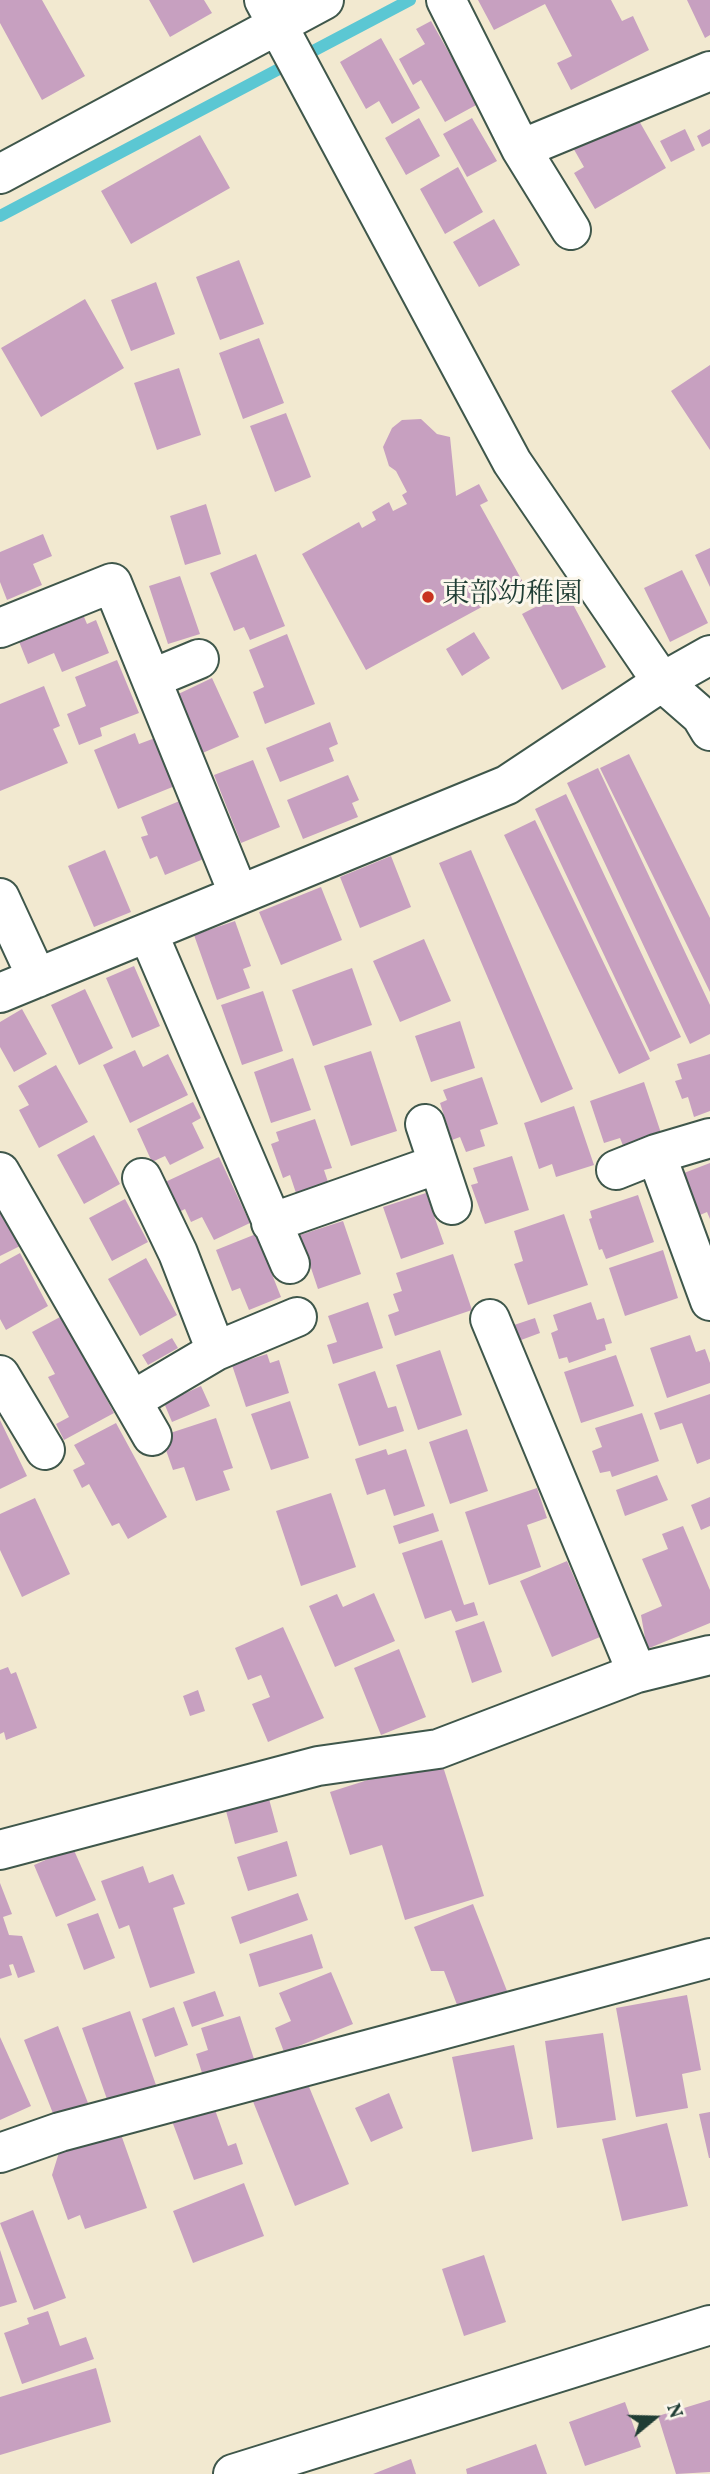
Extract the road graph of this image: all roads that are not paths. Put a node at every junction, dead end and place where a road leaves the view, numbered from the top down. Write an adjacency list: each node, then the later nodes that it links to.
1 (324, 0): 3 (street)
2 (446, 0): 5 (street)
3 (271, 13): 6 (street); 12 (street)
4 (710, 71): 5 (street)
5 (521, 149): 7 (street)
6 (0, 174)
7 (571, 230)
8 (0, 628): 11 (street)
9 (710, 655): 12 (street)
10 (200, 659): 11 (street)
11 (151, 679): 14 (street)
12 (662, 682): 13 (street); 14 (street)
13 (710, 731)
14 (240, 895): 16 (street)
15 (0, 898): 17 (street)
16 (148, 933): 17 (street); 27 (street)
17 (37, 978): 18 (street)
18 (0, 993)
19 (425, 1124): 22 (street)
20 (710, 1138): 21 (street)
21 (656, 1154): 23 (street); 29 (street)
22 (438, 1164): 26 (street); 27 (street)
23 (616, 1170)
24 (0, 1172): 34 (street)
25 (142, 1178): 32 (street)
26 (452, 1205)
27 (271, 1223): 28 (street)
28 (290, 1264)
29 (710, 1301)
30 (297, 1317): 32 (street)
31 (490, 1319): 38 (street)
32 (216, 1351): 34 (street)
33 (0, 1375): 36 (street)
34 (133, 1400): 35 (street)
35 (152, 1436)
36 (45, 1450)
37 (710, 1655): 38 (street)
38 (638, 1674): 39 (street)
39 (0, 1850)
40 (710, 1958): 41 (street)
41 (0, 2152)
42 (710, 2325): 43 (street)
43 (233, 2474)

